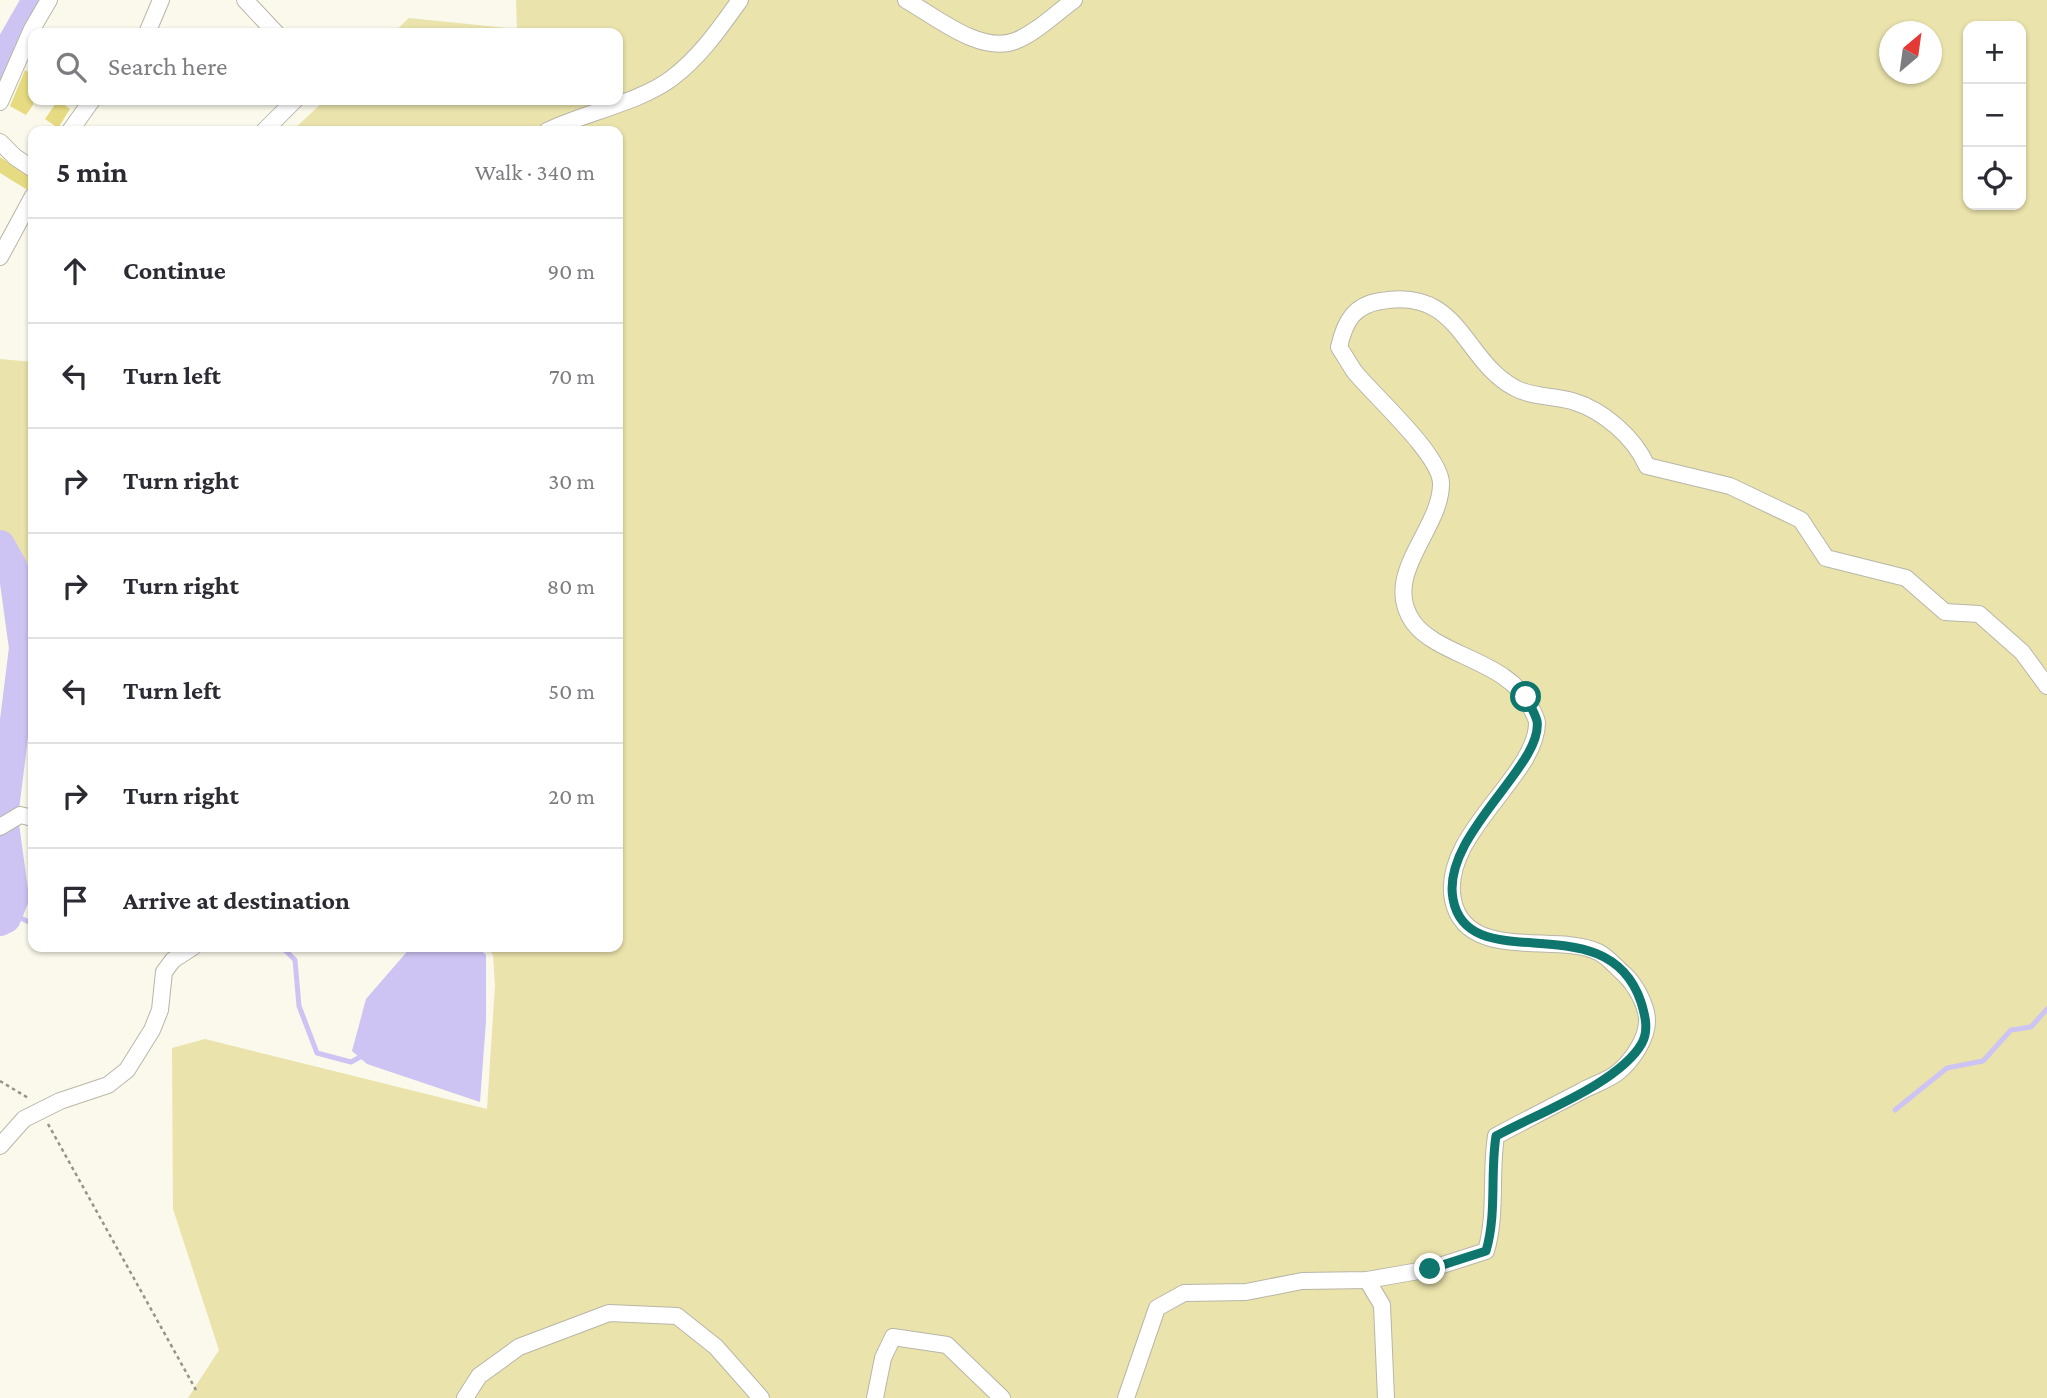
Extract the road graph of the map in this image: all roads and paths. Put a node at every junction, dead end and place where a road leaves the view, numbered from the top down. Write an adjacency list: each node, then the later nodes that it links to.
1 (50, 0): 7 (street)
2 (161, 0): 8 (street)
3 (245, 0): 9 (street)
4 (740, 0): 11 (street)
5 (906, 0): 6 (street)
6 (1074, 0)
7 (33, 28)
8 (149, 28)
9 (271, 28)
10 (28, 38): 12 (street)
11 (623, 99)
12 (0, 102)
13 (88, 105): 16 (street)
14 (290, 105): 17 (street)
15 (609, 105): 18 (street)
16 (74, 126)
17 (269, 126)
18 (559, 126)
19 (0, 142): 20 (street)
20 (28, 166)
21 (28, 205): 22 (street)
22 (0, 257)
23 (2047, 686): 30 (street)
24 (28, 815): 25 (street)
25 (5, 824)
26 (187, 952): 28 (street)
27 (0, 1081): 28 (path)
28 (41, 1111): 29 (street); 31 (path)
29 (0, 1146)
30 (1367, 1280): 36 (street); 37 (street)
31 (196, 1390)
32 (465, 1398): 33 (street)
33 (761, 1398)
34 (875, 1398): 35 (street)
35 (1002, 1398)
36 (1126, 1398)
37 (1386, 1398)

